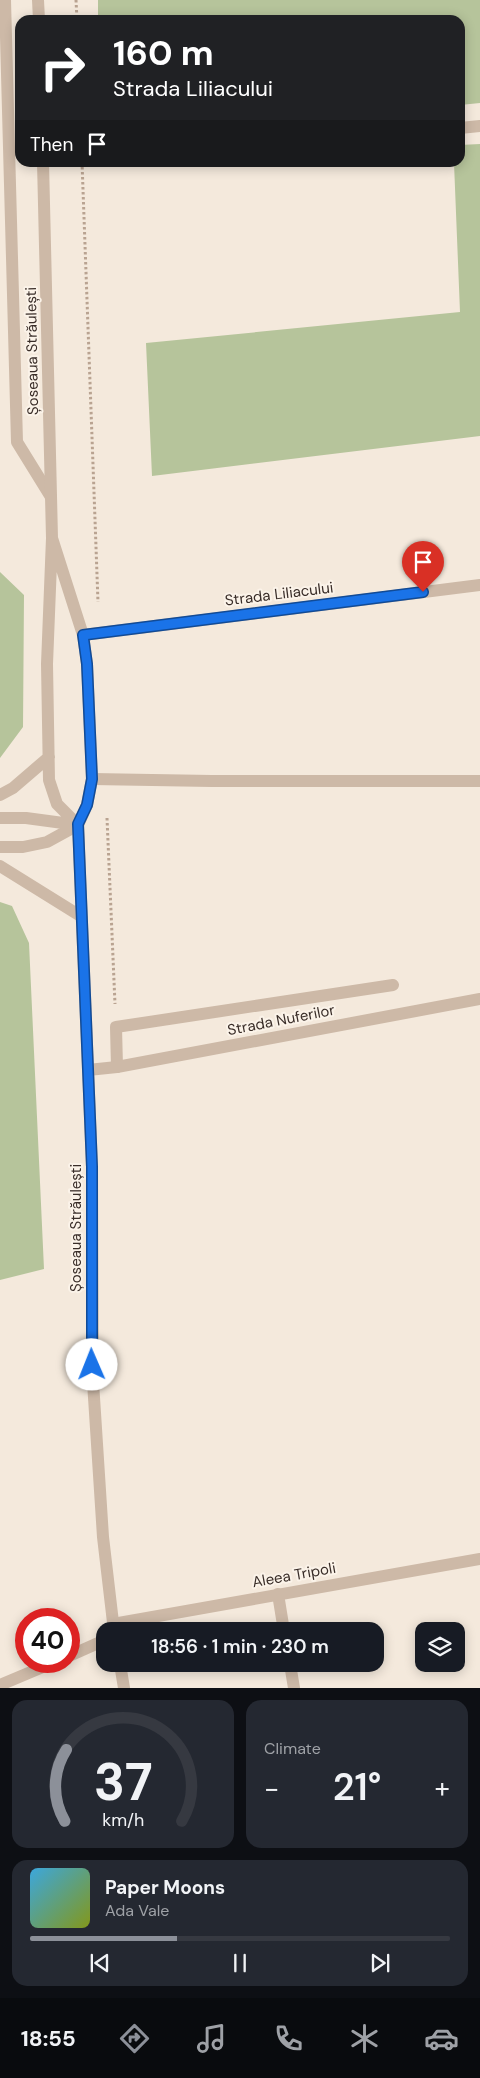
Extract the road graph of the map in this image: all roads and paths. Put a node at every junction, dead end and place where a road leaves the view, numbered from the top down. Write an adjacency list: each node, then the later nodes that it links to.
1 (4, 0): 10 (street)
2 (38, 0): 4 (street)
3 (76, 0): 5 (path)
4 (39, 15)
5 (76, 15)
6 (480, 126): 7 (street)
7 (465, 128)
8 (43, 167): 10 (street, Șoseaua Străulești)
9 (82, 167): 13 (path)
10 (51, 497): 11 (street, Șoseaua Străulești)
11 (52, 538): 14 (street, Șoseaua Străulești); 15 (street, Șoseaua Străulești)
12 (480, 585): 13 (street, Strada Liliacului)
13 (99, 633): 14 (street, Strada Liliacului)
14 (83, 635): 16 (street, Șoseaua Străulești)
15 (48, 757): 19 (street); 21 (street, Șoseaua Străulești)
16 (92, 779): 17 (street); 21 (street, Șoseaua Străulești)
17 (106, 780): 18 (street); 27 (path)
18 (480, 781)
19 (0, 795)
20 (0, 818): 21 (street)
21 (78, 824): 22 (street); 24 (street, Șoseaua Străulești)
22 (0, 847)
23 (0, 866): 24 (street)
24 (82, 917): 29 (street, Șoseaua Străulești)
25 (393, 985): 27 (street)
26 (480, 999): 28 (street, Strada Nuferilor)
27 (116, 1027): 28 (street)
28 (117, 1067): 29 (street, Strada Nuferilor)
29 (88, 1070): 32 (street, Șoseaua Străulești)
30 (480, 1559): 31 (street, Aleea Tripoli)
31 (278, 1594): 33 (street, Aleea Tripoli); 34 (street)
32 (113, 1622)
33 (143, 1622)
34 (283, 1622)
35 (96, 1644): 36 (street)
36 (80, 1651)
37 (121, 1672): 41 (street)
38 (291, 1672): 42 (street)
39 (28, 1673): 40 (street)
40 (0, 1685)
41 (124, 1688)
42 (294, 1688)

